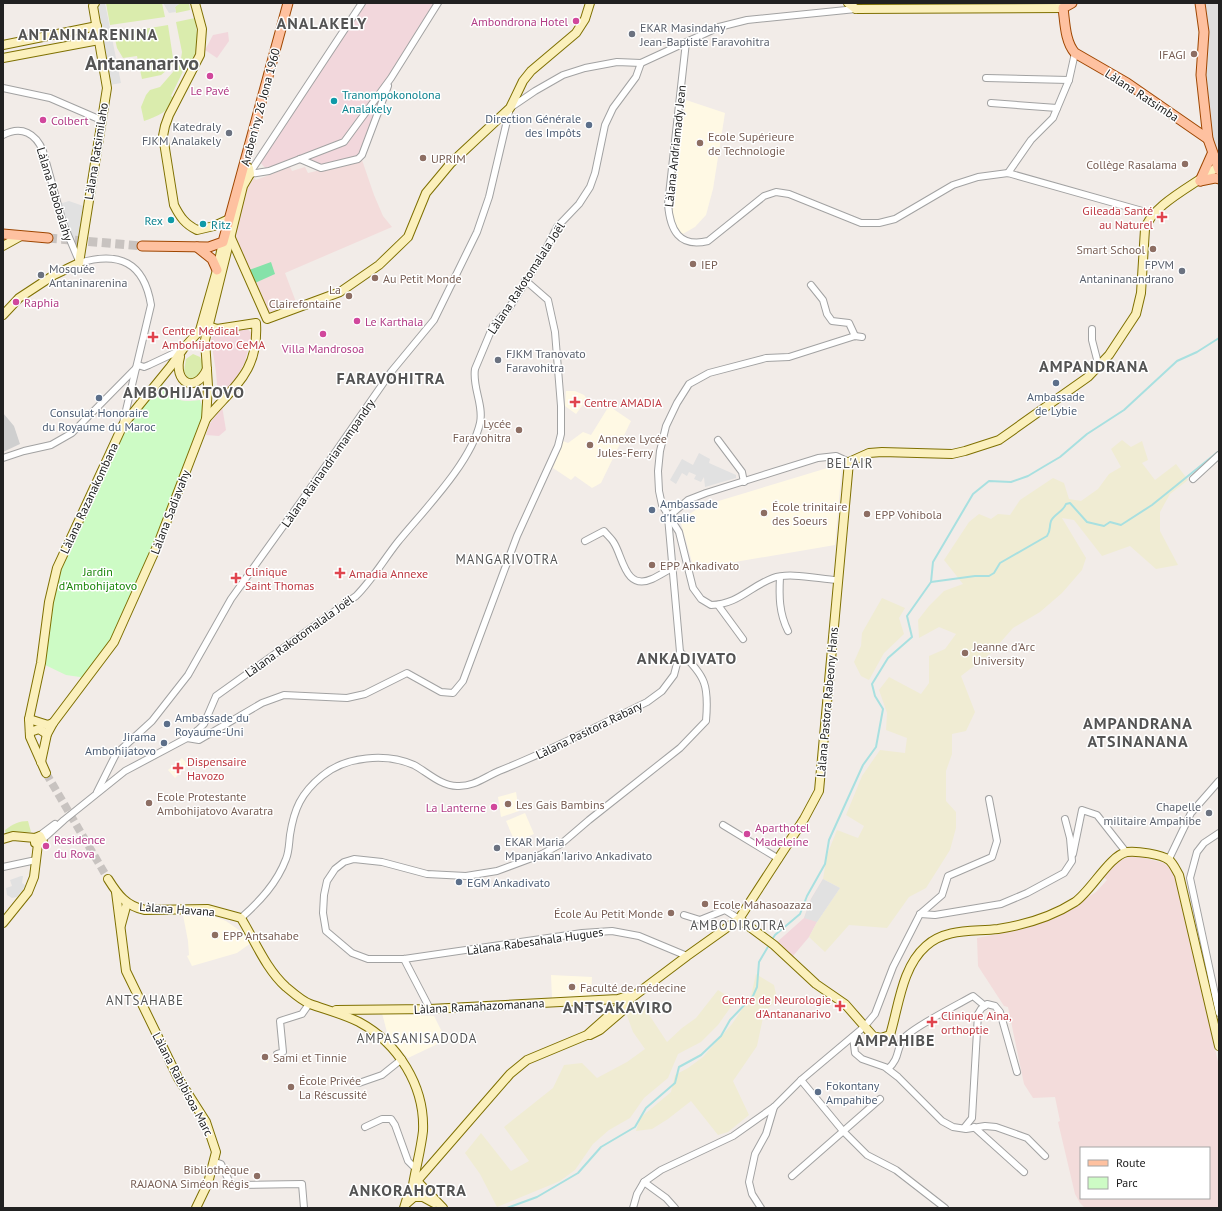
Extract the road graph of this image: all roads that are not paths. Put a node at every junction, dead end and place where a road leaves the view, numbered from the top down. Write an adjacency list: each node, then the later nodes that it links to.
1 (195, 3): 40 (main road)
2 (288, 3): 35 (main road, Araben'ny 26 Jona 1960)
3 (362, 3): 35 (street)
4 (438, 3): 20 (street)
5 (590, 3): 25 (main road)
6 (848, 3): 12 (main road)
7 (1072, 3): 11 (main road)
8 (1200, 3): 28 (main road)
9 (92, 4): 13 (main road, Làlana Ratsimilaho)
10 (888, 5): 11 (main road); 12 (main road)
11 (1063, 8): 17 (main road)
12 (856, 9): 15 (street)
13 (97, 26): 14 (main road, Làlana Ratsimilaho); 16 (main road)
14 (99, 40): 18 (main road); 27 (main road, Làlana Ratsimilaho)
15 (686, 42): 19 (street); 36 (street, Làlana Andriamady Jean)
16 (3, 45)
17 (1075, 53): 22 (street); 29 (main road, Làlana Ratsimba)
18 (3, 58)
19 (642, 63): 25 (street); 50 (street, Làlana Rakotomalala Joël)
20 (391, 78): 33 (street); 33 (street)
21 (986, 78): 22 (street)
22 (1069, 80): 26 (street)
23 (3, 88): 27 (street)
24 (991, 103): 26 (street)
25 (510, 108): 53 (main road); 83 (street, Làlana Rainandriamampandry)
26 (1057, 108): 36 (street)
27 (100, 120): 48 (main road, Làlana Ratsimilaho)
28 (1207, 125): 29 (street); 31 (main road)
29 (1194, 130): 31 (main road, Làlana Ratsimba)
30 (3, 135): 48 (street, Làlana Rabobalahy)
31 (1208, 139): 32 (main road)
32 (1212, 154): 34 (main road); 38 (main road)
33 (300, 159): 35 (street)
34 (1218, 169): 38 (main road)
35 (248, 171): 40 (main road, Araben'ny 26 Jona 1960); 44 (main road)
36 (1008, 173): 39 (street, Làlana Andriamady Jean)
37 (1219, 179): 38 (main road)
38 (1200, 181): 39 (main road)
39 (1153, 214): 59 (main road)
40 (229, 219): 44 (main road, Araben'ny 26 Jona 1960)
41 (3, 234): 42 (main road)
42 (21, 236): 43 (main road); 45 (main road)
43 (48, 238)
44 (227, 240): 47 (main road); 49 (main road); 53 (main road); 55 (main road, Làlana Sadiavahy)
45 (3, 246)
46 (142, 246): 47 (main road)
47 (196, 246): 49 (main road)
48 (79, 262): 52 (main road); 58 (street)
49 (217, 270): 55 (main road)
50 (525, 280): 82 (street, Làlana Rakotomalala Joël); 82 (street)
51 (811, 285): 69 (street)
52 (3, 315)
53 (267, 319): 54 (street)
54 (256, 323): 55 (main road); 61 (main road)
55 (204, 328): 57 (main road, Làlana Razanakombana); 60 (main road, Làlana Sadiavahy)
56 (1092, 329): 59 (street)
57 (183, 349): 58 (street); 60 (main road); 62 (main road, Làlana Razanakombana)
58 (138, 366): 62 (street); 65 (street)
59 (1099, 367): 66 (main road)
60 (207, 369): 61 (main road, Làlana Sadiavahy)
61 (206, 419): 79 (main road, Làlana Sadiavahy)
62 (123, 425): 78 (main road, Làlana Razanakombana)
63 (718, 440): 68 (street)
64 (1219, 454): 67 (street)
65 (3, 458)
66 (849, 462): 68 (street); 73 (main road, Làlana Pastora Rabeony Hans)
67 (1192, 479)
68 (744, 482): 69 (street)
69 (668, 516): 71 (street, Làlana Pasitora Rabary); 74 (street)
70 (585, 541): 71 (street)
71 (674, 567): 77 (street, Làlana Pasitora Rabary)
72 (780, 577): 73 (street); 74 (street); 75 (street)
73 (837, 580): 98 (main road, Làlana Pastora Rabeony Hans)
74 (718, 605): 76 (street)
75 (788, 631)
76 (743, 639)
77 (680, 652): 107 (street, Làlana Pasitora Rabary); 112 (street, Làlana Rabesahala Hugues)
78 (29, 720): 79 (main road); 80 (main road, Làlana Razanakombana)
79 (53, 724): 81 (main road, Làlana Sadiavahy)
80 (30, 732): 81 (main road); 84 (main road, Làlana Razanakombana)
81 (48, 734): 84 (main road, Làlana Sadiavahy)
82 (187, 738): 85 (street, Làlana Rakotomalala Joël)
83 (112, 761): 85 (street); 88 (street, Làlana Rainandriamampandry)
84 (41, 762): 86 (main road, Làlana Razanakombana)
85 (125, 771): 88 (street, Làlana Rakotomalala Joël)
86 (46, 773)
87 (1219, 781): 96 (street)
88 (97, 792): 94 (street, Làlana Rakotomalala Joël)
89 (989, 799): 105 (street)
90 (1065, 819): 99 (street)
91 (723, 825): 98 (street)
92 (1219, 833): 120 (street)
93 (3, 839): 94 (main road)
94 (39, 839): 97 (main road)
95 (1126, 852): 96 (main road); 99 (street); 123 (main road)
96 (1169, 859): 125 (main road)
97 (36, 860): 100 (street); 109 (main road)
98 (779, 860): 108 (main road, Làlana Pastora Rabeony Hans)
99 (1072, 861): 105 (street)
100 (3, 867)
101 (108, 879): 102 (main road, Làlana Havana)
102 (116, 892): 103 (main road, Làlana Havana); 110 (main road, Làlana Rabibisoa Marc)
103 (127, 903): 104 (main road, Làlana Havana); 110 (main road)
104 (136, 908): 107 (main road, Làlana Havana); 110 (main road)
105 (920, 914): 123 (street)
106 (684, 915): 108 (street)
107 (241, 918): 115 (main road)
108 (739, 919): 111 (main road); 123 (main road)
109 (3, 923)
110 (121, 928): 139 (main road, Làlana Rabibisoa Marc)
111 (686, 956): 112 (street, Làlana Rabesahala Hugues); 113 (main road)
112 (404, 959): 117 (street)
113 (646, 988): 114 (main road, Làlana Ramahazomanana); 121 (main road)
114 (607, 1000): 117 (main road, Làlana Ramahazomanana); 121 (main road)
115 (309, 1004): 118 (main road); 126 (street)
116 (985, 1006): 128 (street); 129 (street); 136 (street)
117 (430, 1009): 119 (main road, Làlana Ramahazomanana)
118 (333, 1010): 119 (main road, Làlana Ramahazomanana); 122 (main road)
119 (362, 1010): 122 (main road)
120 (1219, 1013)
121 (615, 1015): 141 (main road)
122 (360, 1022): 127 (main road)
123 (864, 1026): 124 (street)
124 (853, 1037): 128 (street); 130 (street)
125 (1219, 1046)
126 (277, 1054)
127 (402, 1059): 131 (street); 140 (main road)
128 (888, 1069): 136 (street)
129 (1016, 1072)
130 (802, 1080): 133 (street); 137 (street)
131 (359, 1083)
132 (880, 1099): 137 (street)
133 (774, 1107): 144 (street); 152 (street)
134 (365, 1127): 140 (street)
135 (974, 1127): 136 (street); 138 (street); 142 (street)
136 (964, 1128)
137 (843, 1131): 143 (street); 153 (street)
138 (1045, 1156)
139 (215, 1162): 148 (main road, Làlana Rabibisoa Marc); 149 (street)
140 (416, 1168): 141 (main road); 145 (main road)
141 (424, 1172): 145 (main road)
142 (1024, 1172)
143 (792, 1176)
144 (644, 1182): 150 (street); 151 (street)
145 (415, 1184): 146 (main road); 147 (main road)
146 (405, 1206): 147 (main road)
147 (440, 1206)
148 (196, 1208)
149 (304, 1208)
150 (633, 1208)
151 (675, 1208)
152 (762, 1208)
153 (945, 1208)

